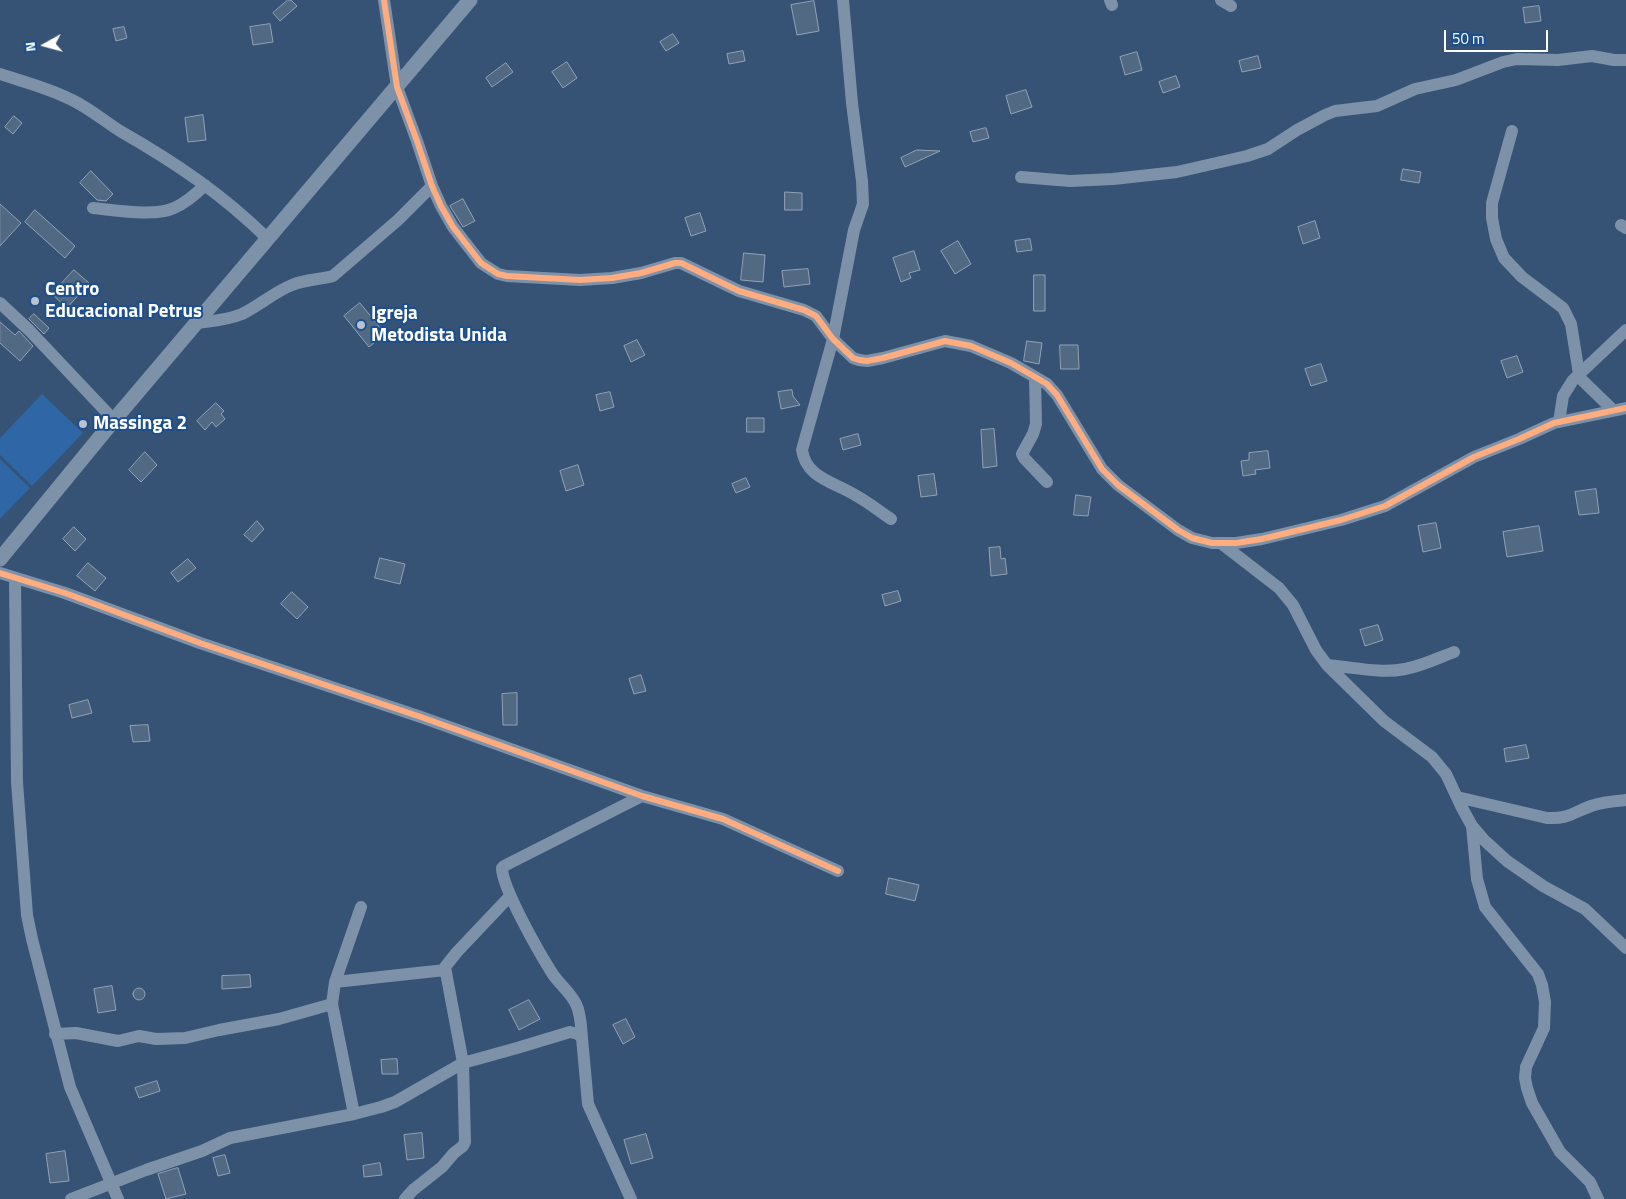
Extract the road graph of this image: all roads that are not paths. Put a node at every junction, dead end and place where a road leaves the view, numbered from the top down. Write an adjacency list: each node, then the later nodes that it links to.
1 (384, 0): 6 (street)
2 (470, 0): 6 (street)
3 (843, 0): 16 (street)
4 (1626, 60): 8 (street)
5 (0, 74): 9 (street)
6 (397, 87): 10 (street); 12 (street)
7 (1512, 131): 17 (street)
8 (1021, 177)
9 (205, 185): 11 (street); 12 (street)
10 (432, 186): 14 (street); 16 (street)
11 (93, 208)
12 (268, 240): 14 (street)
13 (0, 304): 21 (street)
14 (197, 323): 21 (street)
15 (1626, 330): 17 (street)
16 (834, 339): 18 (street); 24 (street)
17 (1579, 374): 20 (street); 22 (street)
18 (1035, 377): 23 (street); 25 (street)
19 (1626, 408): 20 (street)
20 (1613, 410): 22 (street)
21 (114, 420): 26 (street)
22 (1559, 422): 25 (street)
23 (1047, 482)
24 (891, 519)
25 (1222, 544): 30 (street)
26 (0, 559)
27 (0, 573): 28 (street)
28 (15, 578): 31 (street); 42 (street)
29 (1454, 652): 30 (street)
30 (1327, 665): 32 (street)
31 (642, 796): 35 (street); 36 (street)
32 (1457, 797): 33 (street); 34 (street)
33 (1626, 800)
34 (1472, 826): 38 (street); 51 (street)
35 (838, 871)
36 (510, 896): 39 (street); 43 (street)
37 (361, 907): 40 (street)
38 (1626, 948)
39 (444, 970): 40 (street); 44 (street)
40 (335, 982): 41 (street)
41 (332, 1004): 42 (street); 45 (street)
42 (56, 1034): 46 (street)
43 (582, 1038): 44 (street); 50 (street)
44 (463, 1063): 45 (street); 49 (street)
45 (354, 1114): 46 (street)
46 (111, 1183): 47 (street); 48 (street)
47 (71, 1199)
48 (118, 1199)
49 (405, 1199)
50 (631, 1199)
51 (1598, 1199)

